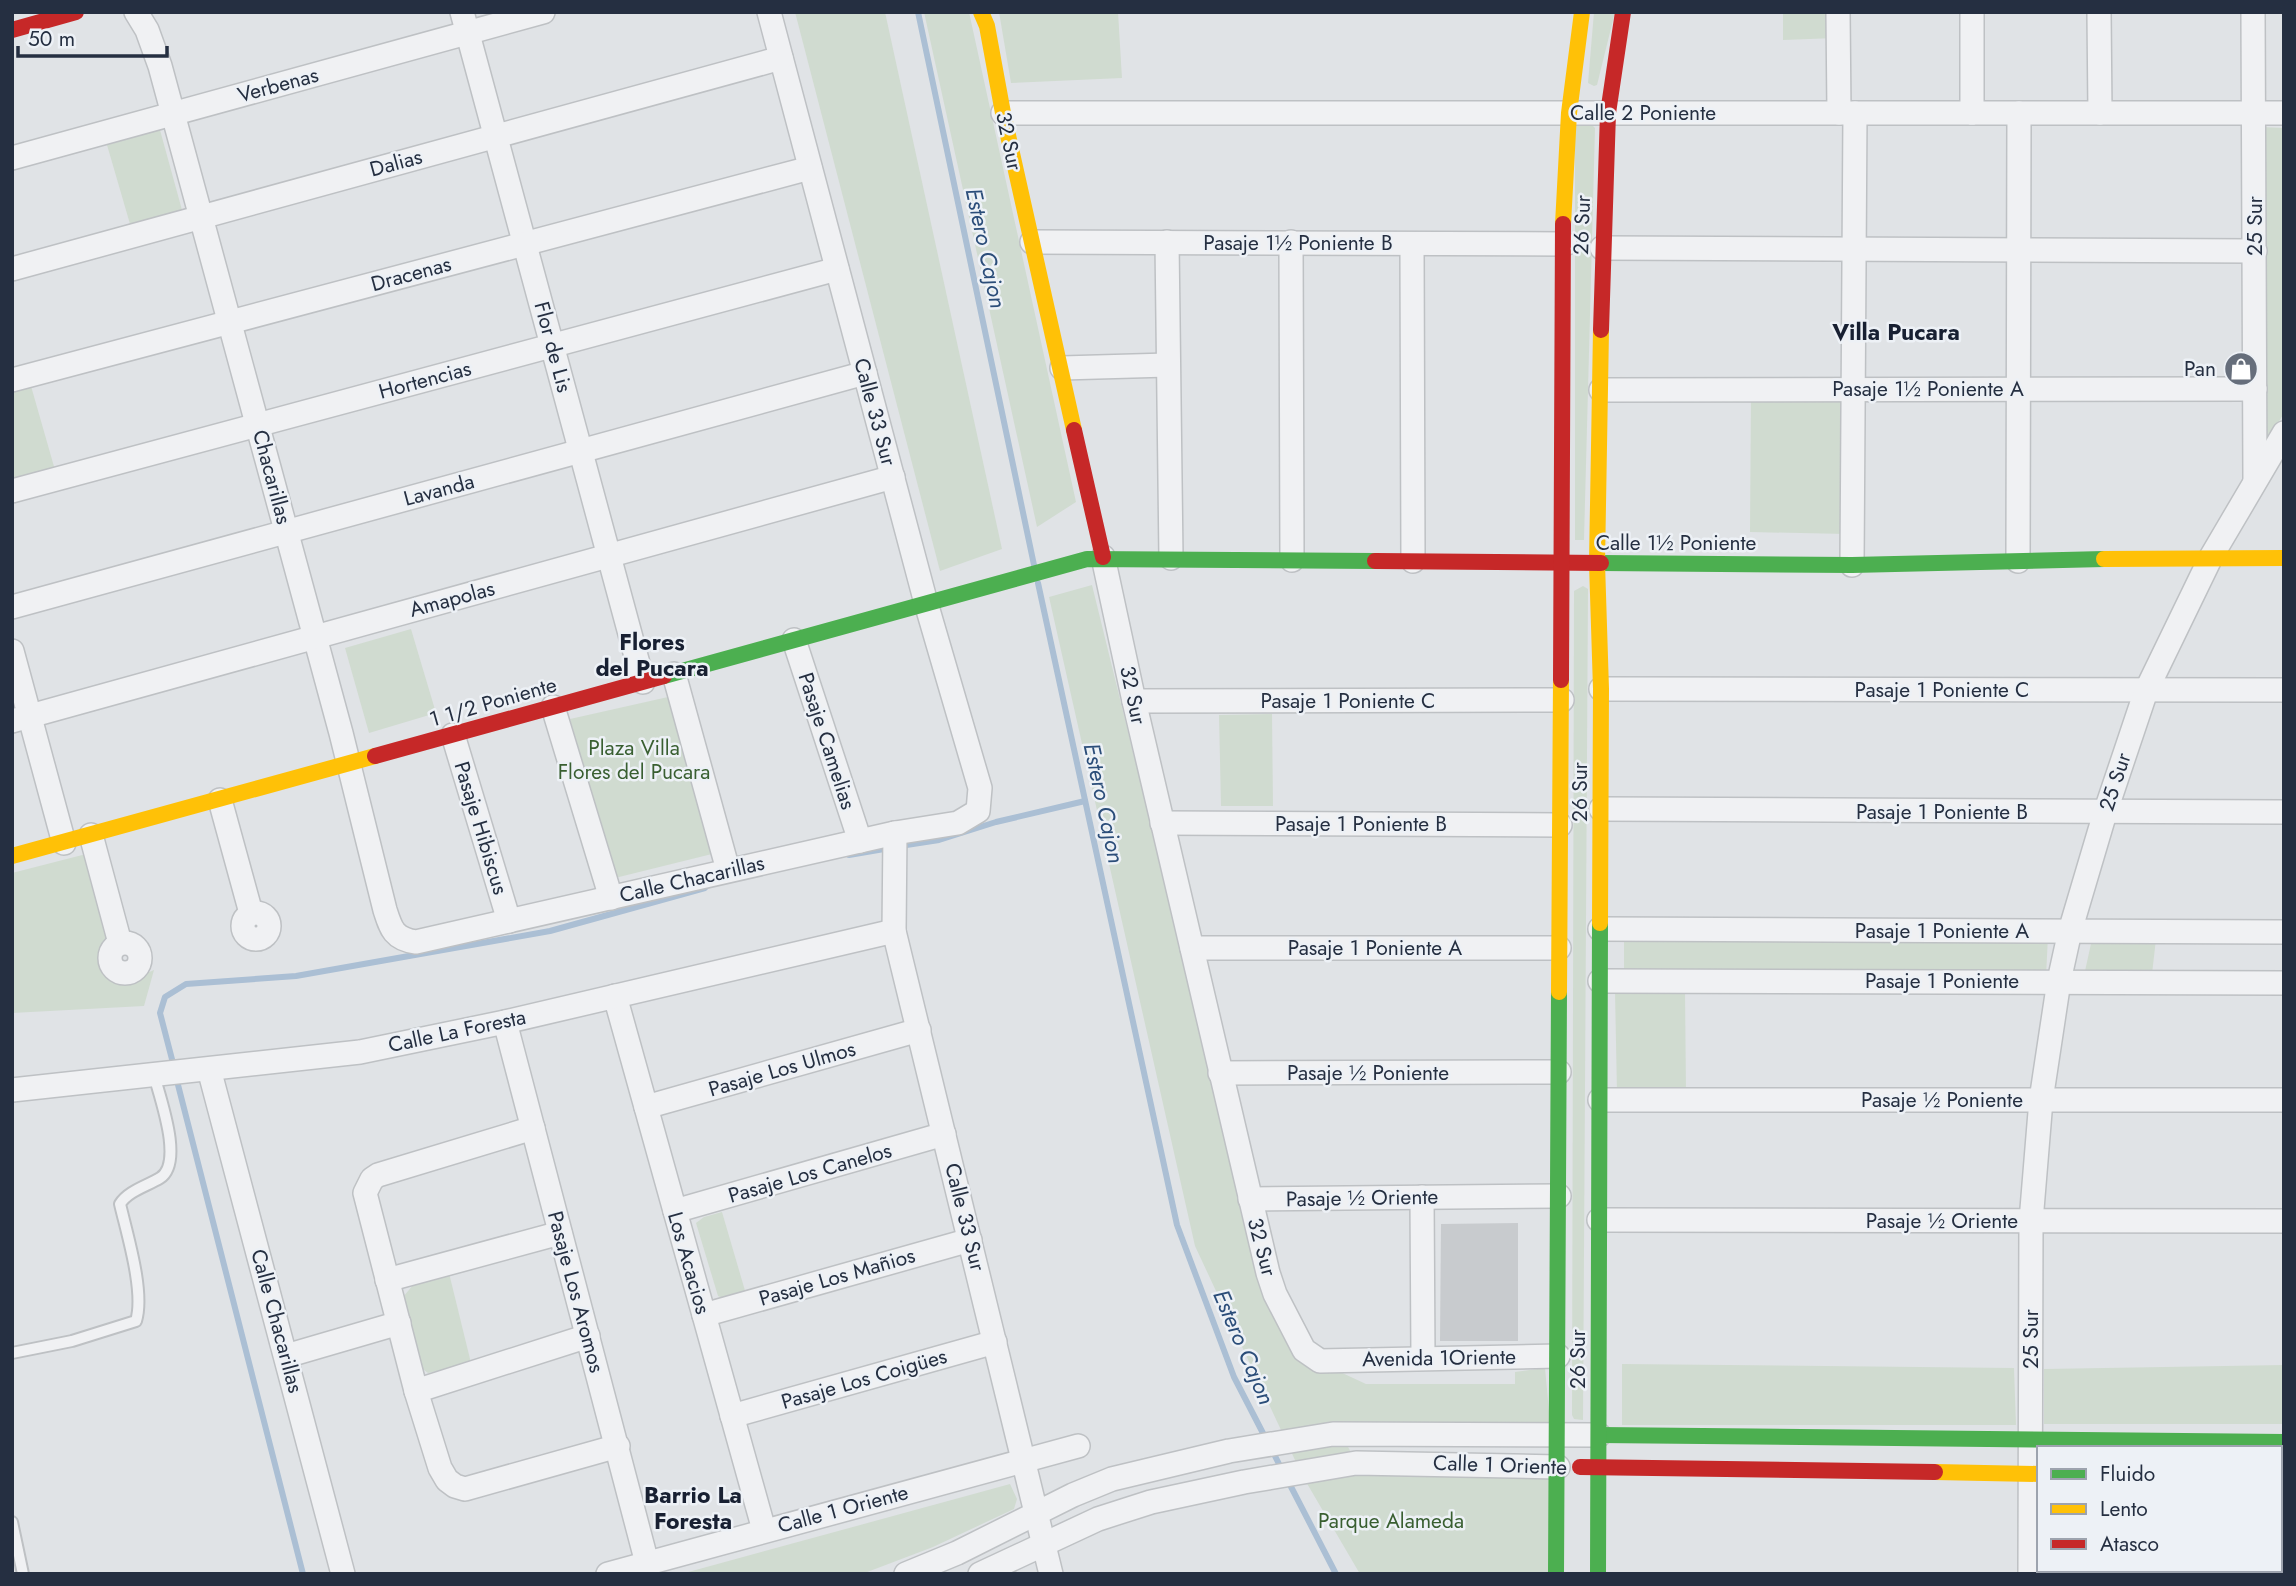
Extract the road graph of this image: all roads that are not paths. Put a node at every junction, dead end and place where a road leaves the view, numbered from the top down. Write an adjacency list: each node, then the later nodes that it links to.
1 (76, 12): 13 (street)
2 (136, 12): 15 (street, Chacarillas)
3 (543, 12): 12 (street, Verbenas)
4 (769, 12): 14 (street, Calle 33 Sur)
5 (981, 12): 16 (street, 32 Sur)
6 (1582, 12): 17 (street, 26 Sur)
7 (1623, 12): 18 (street, 26 Sur)
8 (1838, 12): 19 (street)
9 (1972, 12): 20 (street)
10 (2099, 12): 22 (street)
11 (2253, 12): 23 (street, 25 Sur)
12 (465, 23): 15 (street, Verbenas); 25 (street, Flor de Lis)
13 (12, 30)
14 (781, 58): 25 (street, Dalias); 27 (street, Calle 33 Sur)
15 (173, 113): 26 (street, Verbenas); 28 (street, Chacarillas)
16 (1003, 113): 17 (street, Calle 2 Poniente); 29 (street, 32 Sur)
17 (1569, 113): 18 (street, Calle 2 Poniente); 34 (street, 26 Sur)
18 (1608, 113): 19 (street, Calle 2 Poniente); 35 (street, 26 Sur)
19 (1847, 113): 20 (street, Calle 2 Poniente); 36 (street)
20 (1972, 113): 21 (street, Calle 2 Poniente)
21 (2018, 113): 22 (street, Calle 2 Poniente); 37 (street)
22 (2100, 113): 23 (street, Calle 2 Poniente)
23 (2255, 113): 24 (street, Calle 2 Poniente); 38 (street, 25 Sur)
24 (2284, 113)
25 (496, 136): 28 (street, Dalias); 31 (street, Flor de Lis)
26 (12, 158)
27 (810, 168): 31 (street, Dracenas); 40 (street, Calle 33 Sur)
28 (201, 217): 39 (street, Dalias); 41 (street, Chacarillas)
29 (1032, 242): 30 (street, Pasaje 1½ Poniente B); 44 (street, 32 Sur)
30 (1167, 242): 32 (street, Pasaje 1½ Poniente B); 43 (street)
31 (525, 243): 41 (street, Dracenas); 42 (street, Flor de Lis)
32 (1291, 243): 33 (street, Pasaje 1½ Poniente B); 63 (street)
33 (1412, 244): 34 (street, Pasaje 1½ Poniente B); 64 (street)
34 (1564, 244): 66 (street, 26 Sur)
35 (1602, 248): 36 (street); 50 (street, 26 Sur)
36 (1855, 250): 37 (street); 47 (street)
37 (2020, 250): 38 (street); 48 (street)
38 (2255, 251): 49 (street, 25 Sur)
39 (12, 269)
40 (837, 269): 42 (street, Hortencias); 45 (street, Calle 33 Sur)
41 (230, 322): 46 (street, Dracenas); 51 (street, Chacarillas)
42 (553, 346): 51 (street, Hortencias); 53 (street, Flor de Lis)
43 (1168, 365): 44 (street); 61 (street)
44 (1062, 368): 59 (street, 32 Sur)
45 (865, 373): 53 (street, Lavanda); 54 (street, Calle 33 Sur)
46 (12, 380)
47 (1855, 389): 48 (street, Pasaje 1½ Poniente A); 50 (street, Pasaje 1½ Poniente A); 68 (street)
48 (2019, 389): 49 (street, Pasaje 1½ Poniente A); 65 (street)
49 (2255, 389): 55 (street, 25 Sur)
50 (1601, 390): 67 (street, 26 Sur)
51 (258, 425): 56 (street, Hortencias); 57 (street, Chacarillas)
52 (2284, 433): 55 (street)
53 (582, 451): 57 (street, Lavanda); 58 (street, Flor de Lis)
54 (893, 477): 58 (street, Amapolas); 70 (street, Calle 33 Sur)
55 (2255, 480): 60 (street, 25 Sur)
56 (12, 491)
57 (286, 532): 71 (street, Lavanda); 72 (street, Chacarillas)
58 (610, 555): 72 (street, Amapolas); 76 (street, Flor de Lis)
59 (1104, 557): 61 (street, Calle 1½ Poniente); 69 (street, Calle 1½ Poniente); 80 (street, 32 Sur)
60 (2211, 557): 62 (street, Calle 1½ Poniente); 65 (street, Calle 1½ Poniente); 79 (street, 25 Sur)
61 (1171, 558): 63 (street, Calle 1½ Poniente)
62 (2284, 558)
63 (1292, 559): 64 (street, Calle 1½ Poniente)
64 (1413, 561): 66 (street, Calle 1½ Poniente)
65 (2018, 561): 68 (street, Calle 1½ Poniente)
66 (1562, 563): 67 (street, Calle 1½ Poniente); 81 (street, 26 Sur)
67 (1597, 563): 68 (street, Calle 1½ Poniente); 77 (street, 26 Sur)
68 (1852, 565)
69 (986, 587): 70 (street, 1 1/2 Poniente)
70 (926, 603): 73 (street, 1 1/2 Poniente); 88 (street, Calle 33 Sur)
71 (12, 607)
72 (315, 637): 83 (street, Amapolas); 85 (street, Chacarillas)
73 (794, 640): 75 (street, 1 1/2 Poniente); 95 (street, Pasaje Camelias)
74 (12, 651): 83 (street)
75 (674, 674): 76 (street, 1 1/2 Poniente); 98 (street)
76 (643, 682): 82 (street, 1 1/2 Poniente)
77 (1601, 689): 79 (street, Pasaje 1 Poniente C); 87 (street, 26 Sur)
78 (2284, 690): 79 (street, Pasaje 1 Poniente C)
79 (2146, 691): 90 (street, 25 Sur)
80 (1134, 701): 81 (street, Pasaje 1 Poniente C); 91 (street, 32 Sur)
81 (1562, 701): 92 (street, 26 Sur)
82 (554, 707): 84 (street, 1 1/2 Poniente); 99 (street)
83 (21, 719): 96 (street)
84 (453, 735): 85 (street, 1 1/2 Poniente); 101 (street, Pasaje Hibiscus)
85 (347, 764): 86 (street, 1 1/2 Poniente); 106 (street, Chacarillas)
86 (220, 800): 94 (street, 1 1/2 Poniente); 100 (street)
87 (1601, 809): 90 (street, Pasaje 1 Poniente B); 102 (street, 26 Sur)
88 (978, 811): 93 (street, Calle Chacarillas)
89 (2284, 812): 90 (street, Pasaje 1 Poniente B)
90 (2105, 813): 104 (street, 25 Sur)
91 (1162, 823): 92 (street, Pasaje 1 Poniente B); 108 (street, 32 Sur)
92 (1560, 825): 109 (street, 26 Sur)
93 (895, 833): 95 (street, Calle Chacarillas); 103 (street, Calle 33 Sur)
94 (91, 835): 96 (street, 1 1/2 Poniente); 107 (street)
95 (860, 841): 98 (street, Calle Chacarillas)
96 (64, 843): 97 (street, 1 1/2 Poniente)
97 (12, 856)
98 (728, 870): 99 (street, Calle Chacarillas)
99 (611, 898): 101 (street, Calle Chacarillas)
100 (251, 914)
101 (509, 921): 106 (street, Calle Chacarillas)
102 (1600, 929): 104 (street, Pasaje 1 Poniente A); 110 (street, 26 Sur)
103 (894, 931): 113 (street, Calle La Foresta); 115 (street, Calle 33 Sur)
104 (2070, 931): 105 (street, Pasaje 1 Poniente A); 111 (street, 25 Sur)
105 (2284, 932)
106 (404, 940)
107 (120, 943)
108 (1192, 948): 109 (street, Pasaje 1 Poniente A); 118 (street, 32 Sur)
109 (1559, 948): 117 (street, 26 Sur)
110 (1600, 981): 111 (street, Pasaje 1 Poniente); 121 (street, 26 Sur)
111 (2059, 981): 112 (street, Pasaje 1 Poniente); 122 (street, 25 Sur)
112 (2284, 984)
113 (615, 996): 114 (street, Calle La Foresta); 124 (street, Los Acacios)
114 (505, 1022): 116 (street, Calle La Foresta); 125 (street, Pasaje Los Aromos)
115 (919, 1030): 124 (street, Pasaje Los Ulmos); 126 (street, Calle 33 Sur)
116 (200, 1070): 119 (street, Calle La Foresta); 142 (street, Calle Chacarillas)
117 (1559, 1072): 118 (street, Pasaje ½ Poniente); 127 (street, 26 Sur)
118 (1220, 1073): 129 (street, 32 Sur)
119 (158, 1074): 120 (street, Calle La Foresta); 141 (lane)
120 (12, 1090)
121 (1600, 1100): 122 (street, Pasaje ½ Poniente); 131 (street, 26 Sur)
122 (2041, 1100): 123 (street, Pasaje ½ Poniente); 132 (street, 25 Sur)
123 (2284, 1100)
124 (646, 1107): 130 (street, Los Acacios)
125 (533, 1128): 134 (street, Pasaje Los Aromos); 136 (street)
126 (944, 1134): 130 (street, Pasaje Los Canelos); 135 (street, Calle 33 Sur)
127 (1559, 1196): 128 (street, Pasaje ½ Oriente); 143 (street, 26 Sur)
128 (1422, 1197): 129 (street, Pasaje ½ Oriente); 144 (street)
129 (1250, 1199): 145 (street, 32 Sur)
130 (675, 1211): 137 (street, Los Acacios)
131 (1600, 1220): 132 (street, Pasaje ½ Oriente); 149 (street, 26 Sur)
132 (2031, 1221): 133 (street, Pasaje ½ Oriente); 150 (street, 25 Sur)
133 (2284, 1221)
134 (560, 1233): 136 (street); 139 (street, Pasaje Los Aromos)
135 (970, 1240): 137 (street, Pasaje Los Mañios); 140 (street, Calle 33 Sur)
136 (387, 1280): 138 (street)
137 (704, 1315): 147 (street, Los Acacios)
138 (398, 1323): 142 (street); 146 (street)
139 (588, 1336): 146 (street); 152 (street, Pasaje Los Aromos)
140 (995, 1342): 147 (street, Pasaje Los Coigües); 154 (street, Calle 33 Sur)
141 (12, 1353)
142 (286, 1356): 164 (street, Calle Chacarillas)
143 (1558, 1356): 144 (street, Avenida 1Oriente); 148 (street, 26 Sur)
144 (1423, 1358): 145 (street, Avenida 1Oriente)
145 (1320, 1361)
146 (416, 1391): 152 (street)
147 (732, 1416): 160 (street, Los Acacios)
148 (1559, 1434): 149 (street); 155 (street, 26 Sur); 158 (street)
149 (1599, 1435): 150 (street); 156 (street, 26 Sur)
150 (2031, 1439): 151 (street); 157 (street, 25 Sur)
151 (2284, 1442)
152 (618, 1446): 162 (street, Pasaje Los Aromos)
153 (1078, 1446): 154 (street, Calle 1 Oriente)
154 (1025, 1461): 158 (street, Calle 33 Sur); 160 (street, Calle 1 Oriente)
155 (1558, 1467): 156 (street, Calle 1 Oriente); 161 (street, Calle 1 Oriente); 169 (street, 26 Sur)
156 (1599, 1468): 157 (street, Calle 1 Oriente); 170 (street, 26 Sur)
157 (2035, 1474): 171 (street, 25 Sur)
158 (1037, 1513): 161 (street, Calle 33 Sur); 166 (street)
159 (12, 1522): 163 (lane)
160 (764, 1530): 162 (street, Calle 1 Oriente)
161 (1044, 1545): 167 (street, Calle 1 Oriente); 168 (street, Calle 33 Sur)
162 (648, 1563): 165 (street, Calle 1 Oriente)
163 (23, 1574)
164 (343, 1574)
165 (608, 1574)
166 (906, 1574)
167 (980, 1574)
168 (1051, 1574)
169 (1556, 1574)
170 (1598, 1574)
171 (2030, 1574)

